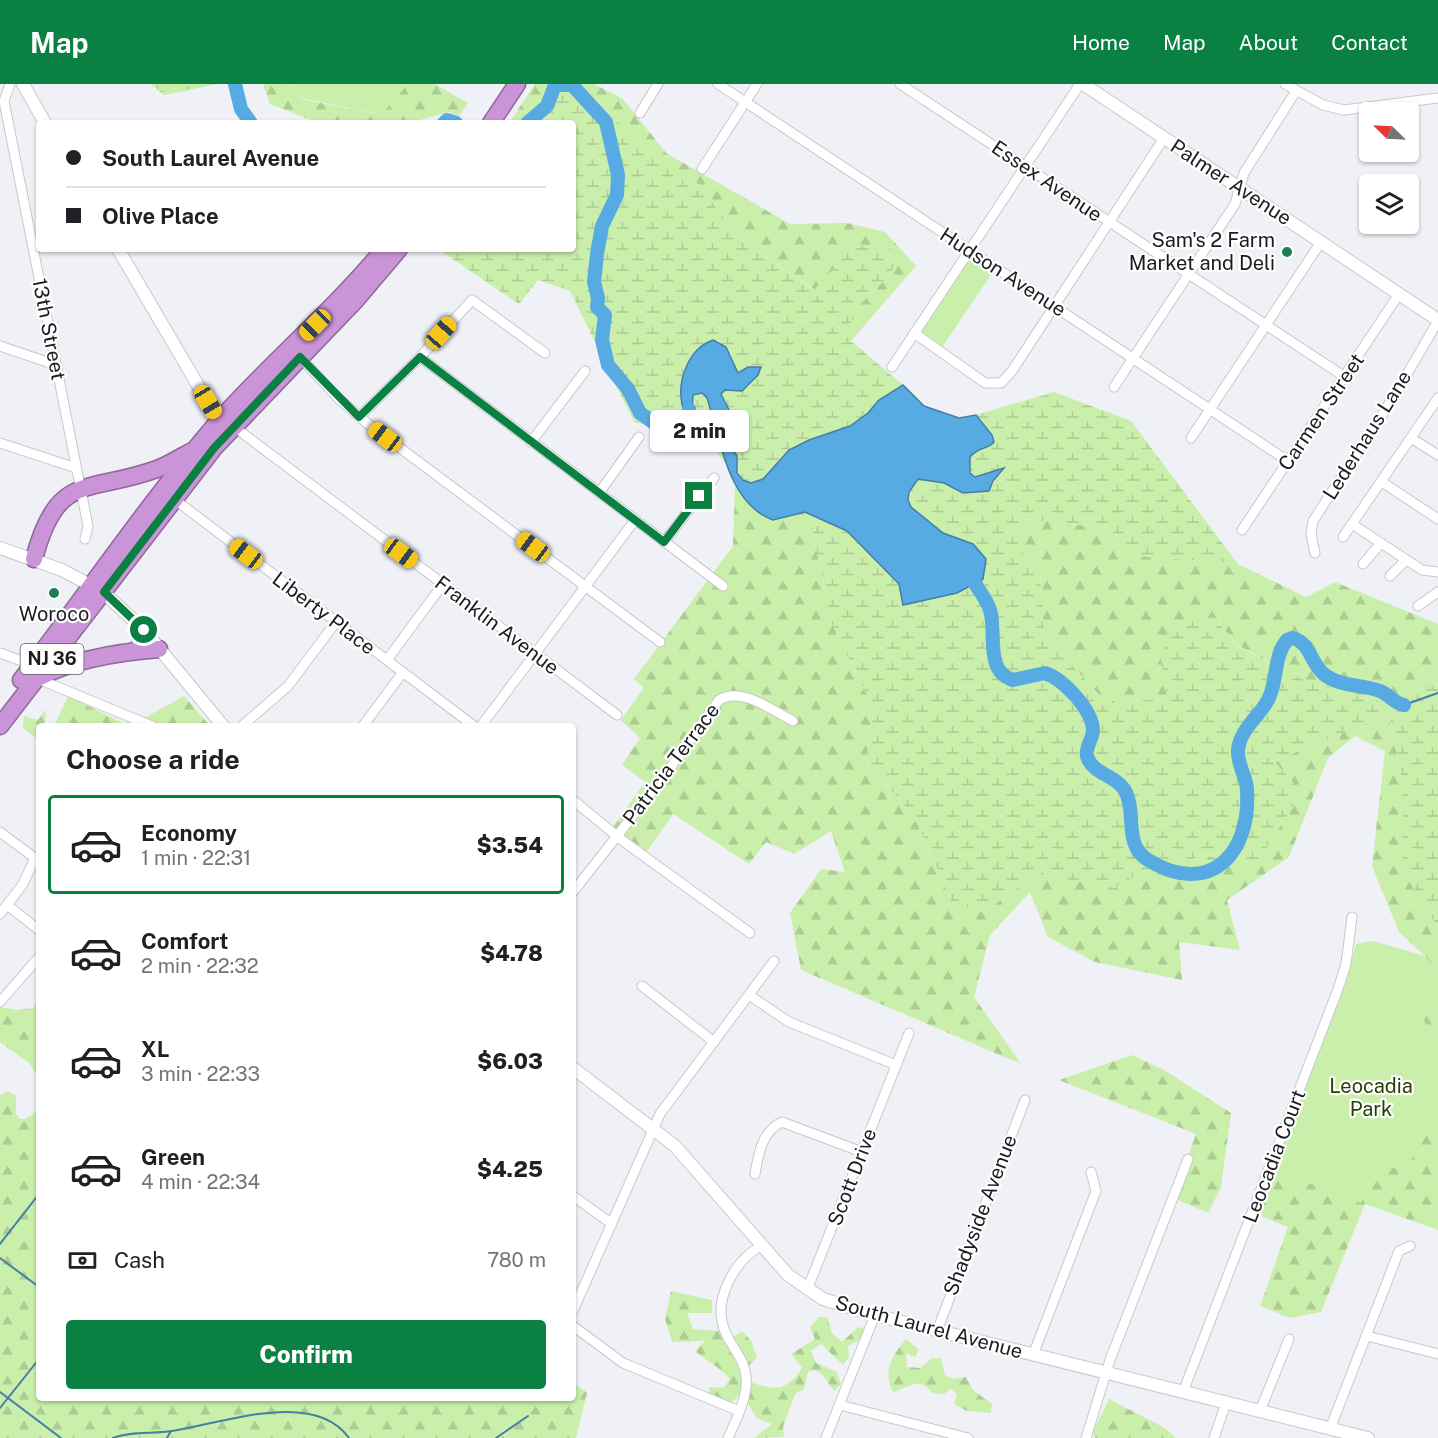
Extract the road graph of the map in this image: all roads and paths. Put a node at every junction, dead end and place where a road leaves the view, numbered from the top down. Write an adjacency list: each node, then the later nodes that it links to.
1 (10, 84): 13 (street, 13th Street)
2 (23, 84): 16 (street)
3 (504, 84): 17 (highway)
4 (517, 84): 18 (highway)
5 (658, 84): 15 (street)
6 (718, 84): 14 (street, Hudson Avenue)
7 (757, 84): 14 (street)
8 (901, 84): 20 (street, Essex Avenue)
9 (1081, 84): 19 (street, Palmer Avenue); 20 (street)
10 (1285, 84): 11 (street)
11 (1296, 91): 12 (street); 22 (street)
12 (1438, 98)
13 (2, 102): 40 (street, 13th Street)
14 (745, 102): 21 (street); 25 (street, Hudson Avenue)
15 (640, 114)
16 (43, 120)
17 (480, 120)
18 (493, 120)
19 (1164, 138): 22 (street, Palmer Avenue); 23 (street)
20 (1025, 166): 23 (street, Essex Avenue); 25 (street)
21 (702, 169)
22 (1240, 188): 24 (street, Palmer Avenue); 29 (street)
23 (1110, 223): 29 (street, Essex Avenue); 31 (street)
24 (1322, 242): 30 (street, Palmer Avenue); 33 (street)
25 (970, 250): 31 (street, Hudson Avenue); 34 (street)
26 (120, 252): 48 (street)
27 (381, 252): 48 (highway, NJ 36)
28 (396, 252): 37 (highway, NJ 36)
29 (1188, 274): 33 (street, Essex Avenue); 39 (street)
30 (1399, 294): 32 (street, Palmer Avenue); 43 (street, Carmen Street)
31 (1054, 306): 34 (street); 39 (street, Hudson Avenue)
32 (1438, 320): 72 (street, Lederhaus Lane)
33 (1265, 325): 43 (street, Essex Avenue); 46 (street)
34 (914, 333): 41 (street)
35 (0, 346): 40 (street)
36 (545, 353): 38 (street)
37 (300, 357): 47 (street); 48 (highway, NJ 36)
38 (420, 357): 47 (street); 52 (street)
39 (1133, 358): 44 (street); 46 (street, Hudson Avenue)
40 (56, 365): 57 (street, 13th Street)
41 (892, 367)
42 (585, 371): 52 (street)
43 (1345, 377): 56 (street, Carmen Street)
44 (1114, 387)
45 (1438, 398): 51 (street)
46 (1210, 409): 50 (street); 56 (street, Hudson Avenue)
47 (359, 417): 79 (street)
48 (226, 424): 54 (highway, NJ 36); 62 (highway, NJ 36); 78 (street, Franklin Avenue)
49 (639, 437): 61 (street)
50 (1191, 438)
51 (1411, 438): 55 (street); 59 (street)
52 (531, 442): 61 (street)
53 (0, 443): 57 (street)
54 (196, 448): 60 (highway); 81 (highway, NJ 36)
55 (1438, 455)
56 (1288, 461): 66 (street, Carmen Street)
57 (76, 468): 60 (street, 13th Street)
58 (714, 478): 69 (street)
59 (1382, 482): 63 (street); 65 (street)
60 (81, 489): 68 (street, 13th Street); 73 (highway)
61 (599, 493): 64 (street)
62 (174, 499): 81 (highway, NJ 36); 84 (street, Liberty Place)
63 (1438, 519)
64 (635, 520): 69 (street); 79 (street)
65 (1352, 524): 67 (street); 70 (street)
66 (1242, 530)
67 (1343, 537)
68 (85, 539)
69 (664, 542): 80 (street)
70 (1380, 543): 74 (street); 75 (street)
71 (0, 548): 73 (street)
72 (1315, 553)
73 (34, 560): 81 (street)
74 (1406, 560): 76 (street); 77 (street)
75 (1363, 564)
76 (1438, 572)
77 (1390, 576)
78 (442, 585): 90 (street, Franklin Avenue); 91 (street)
79 (585, 586): 86 (street); 90 (street)
80 (723, 586)
81 (98, 588): 85 (street); 92 (highway, NJ 36)
82 (1438, 592): 83 (street)
83 (1419, 606)
84 (336, 622): 91 (street, Liberty Place); 99 (street)
85 (144, 630): 87 (street); 88 (highway)
86 (660, 642)
87 (159, 650): 88 (highway); 98 (street)
88 (136, 651): 92 (highway)
89 (0, 653): 92 (street)
90 (535, 654): 95 (street, Franklin Avenue); 102 (street)
91 (387, 660): 93 (street, Liberty Place)
92 (34, 671): 94 (highway, NJ 36); 97 (street); 103 (highway, NJ 36)
93 (403, 672): 100 (street); 101 (street, Liberty Place)
94 (0, 707)
95 (617, 715)
96 (793, 721): 106 (street, Patricia Terrace)
97 (146, 723)
98 (220, 723)
99 (245, 723)
100 (365, 723)
101 (467, 723)
102 (483, 723)
103 (0, 726)
104 (576, 802): 106 (street)
105 (0, 832): 107 (street)
106 (616, 835): 109 (street, Patricia Terrace); 114 (street)
107 (36, 859)
108 (36, 862): 110 (street)
109 (576, 888)
110 (7, 905): 111 (street); 113 (street)
111 (0, 914)
112 (1352, 917): 144 (street, Leocadia Court)
113 (36, 928)
114 (750, 933)
115 (36, 961): 119 (street)
116 (774, 961): 118 (street)
117 (642, 986): 121 (street)
118 (749, 995): 121 (street); 122 (street)
119 (1, 1002)
120 (909, 1033): 122 (street, Scott Drive)
121 (714, 1042): 125 (street)
122 (896, 1065): 126 (street, Scott Drive)
123 (576, 1070): 125 (street, South Laurel Avenue)
124 (1025, 1100): 138 (street, Shadyside Avenue)
125 (654, 1128): 131 (street); 132 (street, South Laurel Avenue)
126 (862, 1152): 129 (street); 134 (street, Scott Drive)
127 (1188, 1159): 143 (street)
128 (1091, 1172): 141 (street)
129 (755, 1174)
130 (576, 1198): 131 (street)
131 (612, 1224): 135 (street)
132 (761, 1246): 134 (street, South Laurel Avenue); 147 (street)
133 (1410, 1246): 139 (street)
134 (807, 1290): 136 (street, South Laurel Avenue)
135 (576, 1304)
136 (876, 1316): 138 (street, South Laurel Avenue); 146 (street)
137 (576, 1328): 147 (street)
138 (938, 1331): 141 (street, South Laurel Avenue)
139 (1366, 1336): 142 (street); 149 (street)
140 (1288, 1339): 148 (street)
141 (1033, 1354): 143 (street, South Laurel Avenue)
142 (1438, 1354)
143 (1106, 1372): 144 (street, South Laurel Avenue); 153 (street)
144 (1182, 1392): 145 (street, South Laurel Avenue)
145 (1226, 1403): 148 (street, South Laurel Avenue); 154 (street)
146 (840, 1405): 151 (street); 152 (street)
147 (739, 1411): 150 (street)
148 (1260, 1411): 149 (street, South Laurel Avenue)
149 (1330, 1428): 155 (street, South Laurel Avenue)
150 (728, 1438)
151 (826, 1438)
152 (969, 1438)
153 (1086, 1438)
154 (1215, 1438)
155 (1368, 1438)

